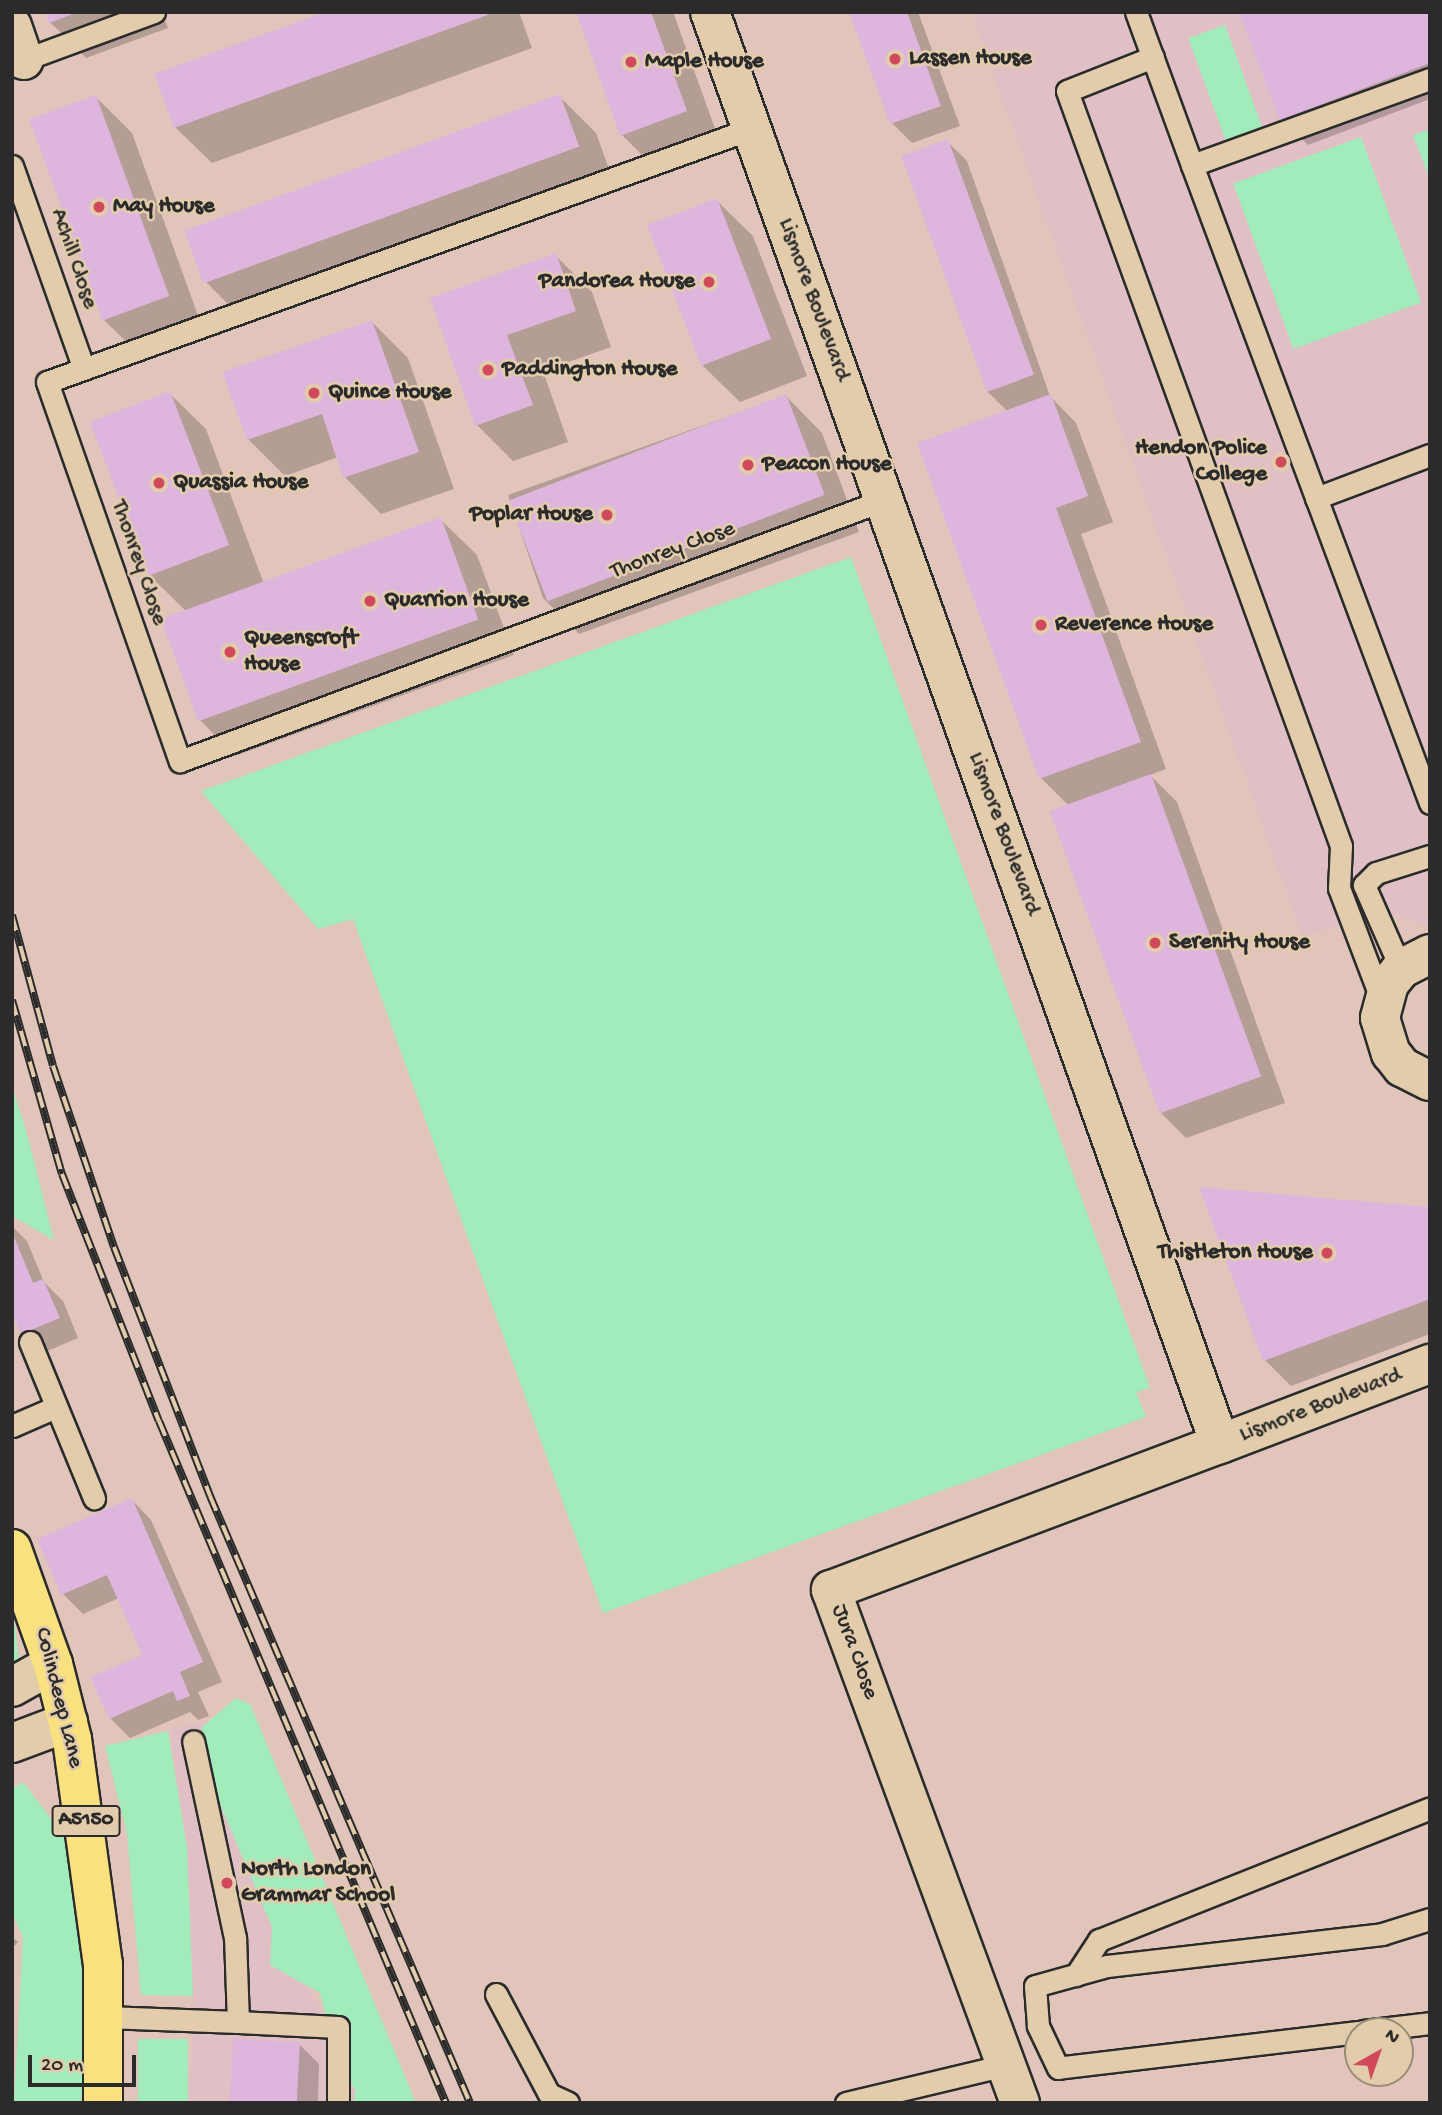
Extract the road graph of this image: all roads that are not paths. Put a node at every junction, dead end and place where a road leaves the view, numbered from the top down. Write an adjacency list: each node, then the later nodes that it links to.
1 (154, 12): 4 (lane)
2 (710, 12): 7 (street, Lismore Boulevard)
3 (1136, 12): 5 (lane)
4 (16, 50)
5 (1153, 57): 8 (lane); 16 (lane)
6 (1430, 79): 8 (lane)
7 (752, 128): 10 (lane, Thonrey Close); 13 (street, Lismore Boulevard)
8 (1192, 165): 12 (lane)
9 (12, 166): 10 (lane, Achill Close)
10 (84, 369): 13 (lane, Thonrey Close)
11 (1430, 455): 12 (lane)
12 (1316, 498): 14 (lane)
13 (884, 500): 22 (street, Lismore Boulevard)
14 (1430, 803)
15 (1430, 856): 16 (lane)
16 (1404, 974): 17 (street)
17 (1430, 1081)
18 (30, 1342): 20 (lane)
19 (1430, 1364): 22 (street, Lismore Boulevard)
20 (57, 1407): 21 (lane); 23 (lane)
21 (12, 1426)
22 (1220, 1444): 37 (street, Jura Close)
23 (94, 1498)
24 (12, 1549): 25 (main road, Colindeep Lane / A5150)
25 (53, 1664): 26 (street); 27 (main road, Colindeep Lane / A5150)
26 (12, 1687)
27 (68, 1722): 29 (street); 34 (main road, Colindeep Lane / A5150)
28 (193, 1741): 35 (lane)
29 (12, 1743)
30 (1430, 1808): 32 (lane)
31 (1430, 1919): 32 (lane)
32 (1076, 1975): 36 (lane)
33 (496, 1994): 40 (lane)
34 (105, 2017): 35 (lane); 38 (main road, Colindeep Lane / A5150)
35 (239, 2022): 39 (lane)
36 (1344, 2033)
37 (1006, 2066): 41 (lane); 42 (street, Jura Close)
38 (103, 2103)
39 (338, 2103)
40 (568, 2103)
41 (846, 2103)
42 (1020, 2103)

